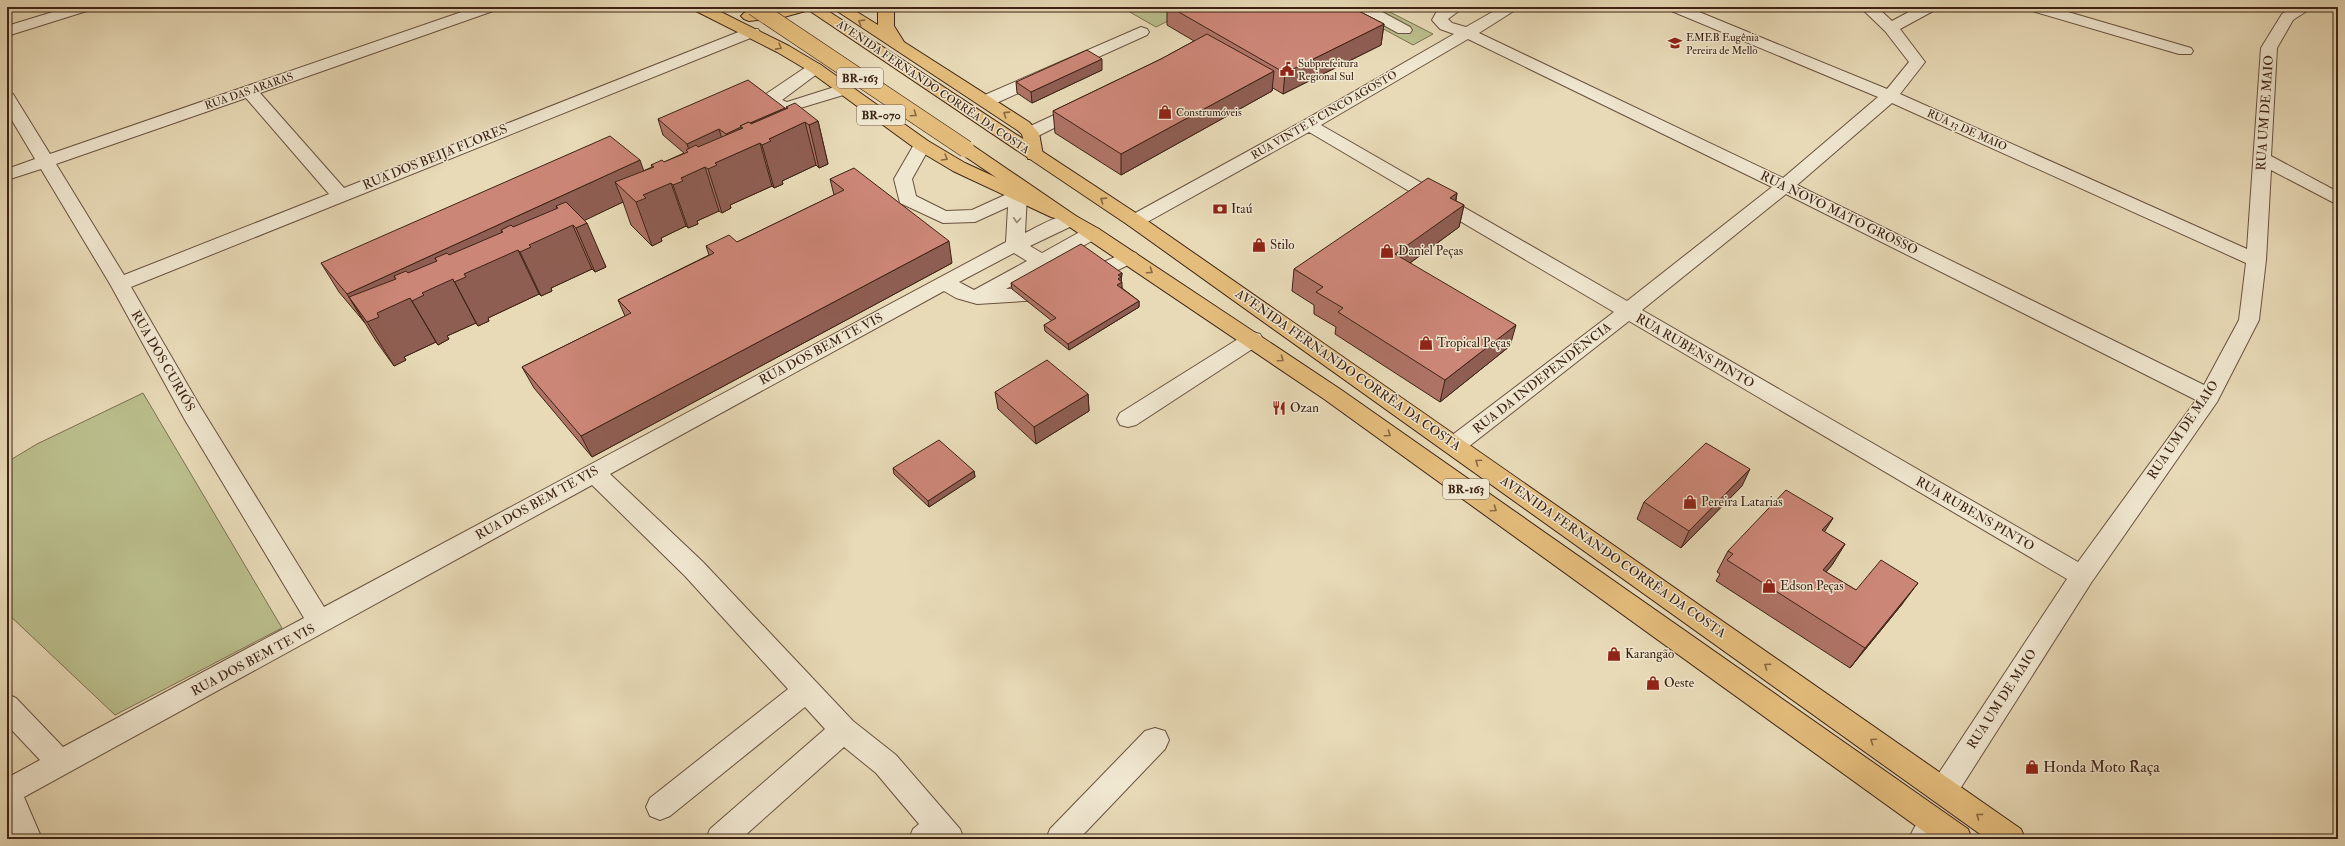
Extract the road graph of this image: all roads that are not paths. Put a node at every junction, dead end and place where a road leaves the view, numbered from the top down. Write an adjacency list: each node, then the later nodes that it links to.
1 (85, 7): 19 (street)
2 (491, 7): 27 (street, RUA DAS ARARAS)
3 (754, 7): 43 (main road, BR-163, one-way to 43, bridge)
4 (804, 7): 16 (main road, BR-070)
5 (812, 7): 35 (main road, AVENIDA FERNANDO CORRÊA DA COSTA / BR-163)
6 (839, 7): 23 (main road, AVENIDA FERNANDO CORRÊA DA COSTA, one-way to 6)
7 (886, 7): 23 (main road)
8 (1361, 7): 18 (street)
9 (1456, 7): 22 (street, RUA NOVO MATO GROSSO)
10 (1512, 7): 22 (street, RUA VINTE E CINCO AGOSTO)
11 (1674, 7): 28 (street, RUA 13 DE MAIO)
12 (1868, 7): 17 (street, RUA DA INDEPENDÊNCIA)
13 (1930, 7): 17 (street)
14 (2034, 7): 24 (street)
15 (2304, 7): 36 (street, RUA UM DE MAIO)
16 (702, 9): 20 (main road, BR-070)
17 (1891, 28): 28 (street, RUA DA INDEPENDÊNCIA)
18 (1404, 30)
19 (7, 32)
20 (752, 32): 25 (main road, BR-070, one-way to 25); 40 (street, RUA DOS BEIJA FLORES)
21 (1141, 32): 31 (street)
22 (1467, 33): 32 (street, RUA VINTE E CINCO AGOSTO); 39 (street, RUA NOVO MATO GROSSO)
23 (899, 46): 31 (main road, AVENIDA FERNANDO CORRÊA DA COSTA)
24 (2185, 50)
25 (814, 68): 26 (main road, BR-070); 26 (street)
26 (844, 89): 34 (main road, BR-070)
27 (249, 91): 37 (street, RUA DAS ARARAS); 40 (street)
28 (1890, 96): 39 (street, RUA DA INDEPENDÊNCIA); 48 (street, RUA 13 DE MAIO)
29 (7, 98): 37 (street, RUA DOS CURIÓS)
30 (1097, 99): 33 (street)
31 (986, 101): 33 (main road, AVENIDA FERNANDO CORRÊA DA COSTA, one-way to 31)
32 (1309, 125): 44 (street, RUA VINTE E CINCO AGOSTO); 53 (street, RUA RUBENS PINTO)
33 (1030, 133): 35 (main road, AVENIDA FERNANDO CORRÊA DA COSTA)
34 (922, 145): 41 (main road, BR-070, one-way to 41); 41 (street)
35 (1034, 155): 44 (main road, AVENIDA FERNANDO CORRÊA DA COSTA / BR-163, one-way to 35)
36 (2262, 158): 42 (street); 48 (street, RUA UM DE MAIO)
37 (46, 160): 38 (street, RUA DAS ARARAS); 51 (street, RUA DOS CURIÓS)
38 (7, 175)
39 (1785, 186): 53 (street, RUA DA INDEPENDÊNCIA); 55 (street, RUA NOVO MATO GROSSO)
40 (340, 195): 51 (street, RUA DOS BEIJA FLORES)
41 (1018, 195): 43 (main road, BR-070); 46 (street, one-way to 46)
42 (2338, 199)
43 (1064, 217): 45 (main road, BR-163); 46 (street, RUA DOS BEM TE VIS)
44 (1135, 221): 57 (main road, AVENIDA FERNANDO CORRÊA DA COSTA / BR-163)
45 (1092, 233): 47 (main road, BR-163); 49 (street)
46 (1015, 245): 49 (street); 50 (street, RUA DOS BEM TE VIS)
47 (1129, 257): 52 (street); 54 (main road, BR-163, one-way to 54)
48 (2256, 260): 55 (street, RUA UM DE MAIO)
49 (1041, 261): 52 (street)
50 (944, 282): 52 (street); 58 (street, RUA DOS BEM TE VIS)
51 (120, 284): 60 (street, RUA DOS CURIÓS)
52 (977, 297)
53 (1628, 311): 57 (street, RUA DA INDEPENDÊNCIA); 59 (street, RUA RUBENS PINTO)
54 (1253, 340): 56 (street); 69 (main road, BR-163, one-way to 69)
55 (2208, 397): 59 (street, RUA UM DE MAIO)
56 (1128, 419)
57 (1455, 445): 66 (main road, AVENIDA FERNANDO CORRÊA DA COSTA / BR-163, one-way to 57)
58 (593, 472): 60 (street, RUA DOS BEM TE VIS); 61 (street)
59 (2082, 576): 66 (street, RUA UM DE MAIO)
60 (321, 623): 65 (street, RUA DOS BEM TE VIS)
61 (806, 690): 63 (street); 68 (street)
62 (7, 706): 65 (street)
63 (843, 730): 70 (street); 72 (street)
64 (1155, 740): 73 (street)
65 (61, 764): 67 (street, RUA DOS BEM TE VIS)
66 (1943, 790): 75 (main road, AVENIDA FERNANDO CORRÊA DA COSTA / BR-163, one-way to 66)
67 (7, 792): 71 (street)
68 (660, 807)
69 (1929, 831): 74 (main road, BR-163)
70 (937, 835)
71 (28, 839)
72 (720, 839)
73 (1060, 839)
74 (1958, 839)
75 (2011, 839)

